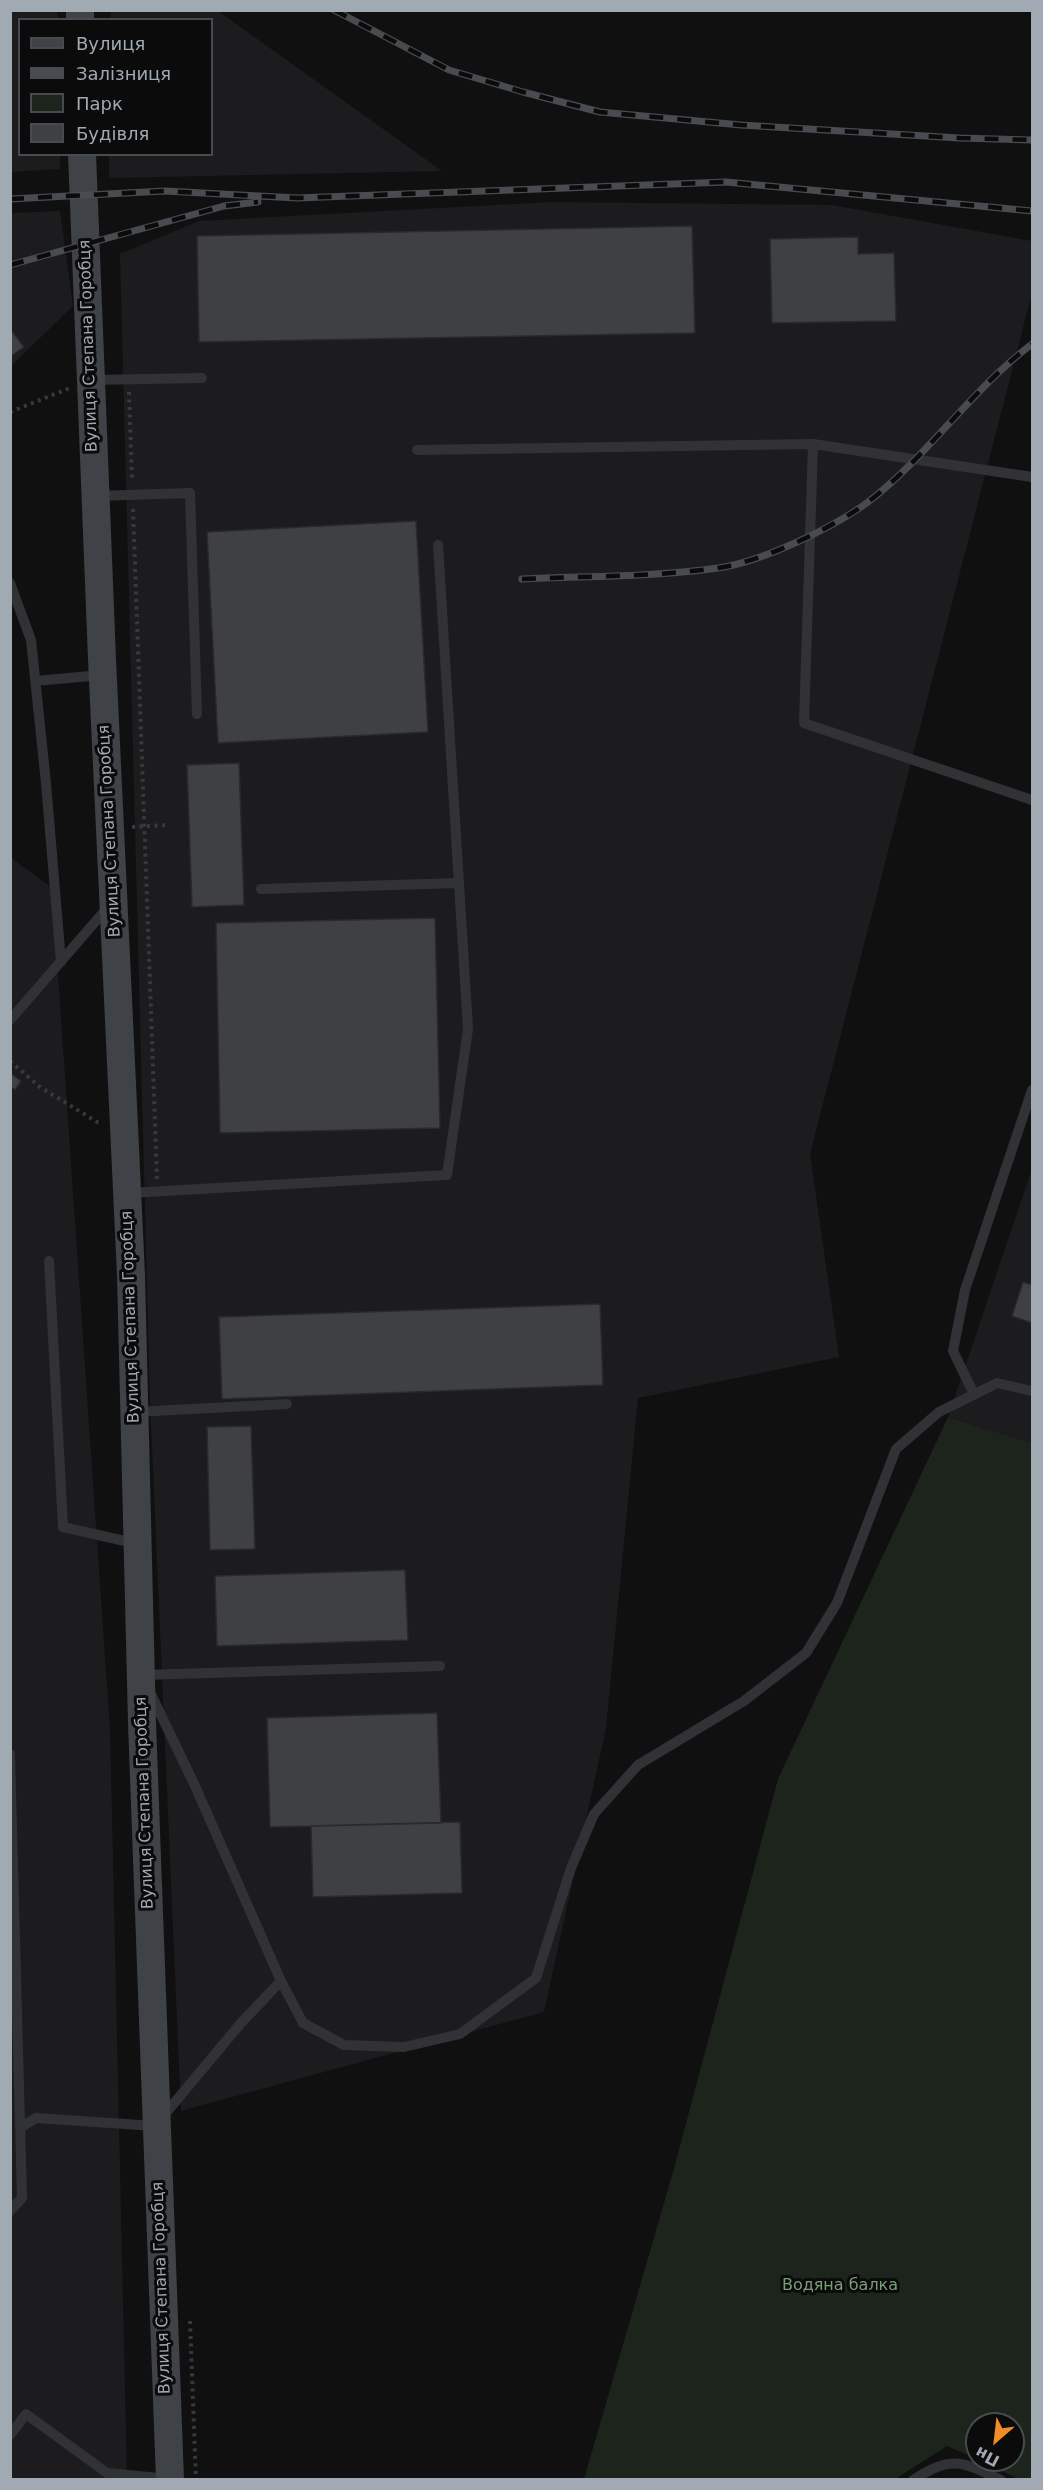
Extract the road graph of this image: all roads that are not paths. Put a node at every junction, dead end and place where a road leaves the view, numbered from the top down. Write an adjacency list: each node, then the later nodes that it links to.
1 (82, 156): 3 (main road, Вулиця Степана Горобця)
2 (201, 378): 3 (lane)
3 (91, 380): 7 (main road, Вулиця Степана Горобця)
4 (813, 444): 5 (lane); 6 (lane); 13 (lane)
5 (417, 450)
6 (1032, 477)
7 (96, 496): 10 (main road, Вулиця Степана Горобця); 12 (lane)
8 (438, 545): 14 (lane)
9 (10, 584): 11 (lane)
10 (103, 675): 11 (lane); 16 (main road, Вулиця Степана Горобця)
11 (36, 681): 17 (lane)
12 (197, 714)
13 (1032, 800)
14 (459, 883): 15 (lane); 20 (lane)
15 (261, 889)
16 (113, 902): 17 (lane); 20 (main road, Вулиця Степана Горобця)
17 (60, 962): 18 (lane)
18 (10, 1020)
19 (1032, 1090): 23 (lane)
20 (127, 1193): 25 (main road, Вулиця Степана Горобця)
21 (49, 1261): 26 (lane)
22 (1032, 1391): 23 (lane)
23 (974, 1394): 30 (lane)
24 (287, 1404): 25 (lane)
25 (135, 1413): 26 (main road, Вулиця Степана Горобця)
26 (138, 1544): 28 (main road, Вулиця Степана Горобця)
27 (440, 1666): 28 (lane)
28 (141, 1674): 30 (lane); 31 (main road, Вулиця Степана Горобця)
29 (10, 1754): 32 (lane)
30 (280, 1981): 31 (lane)
31 (155, 2126): 32 (lane); 37 (main road, Вулиця Степана Горобця)
32 (20, 2128): 34 (lane)
33 (10, 2163): 34 (lane)
34 (21, 2170): 35 (lane)
35 (10, 2211)
36 (10, 2435): 37 (lane)
37 (170, 2479)
38 (913, 2480): 39 (lane)
39 (1001, 2480)

